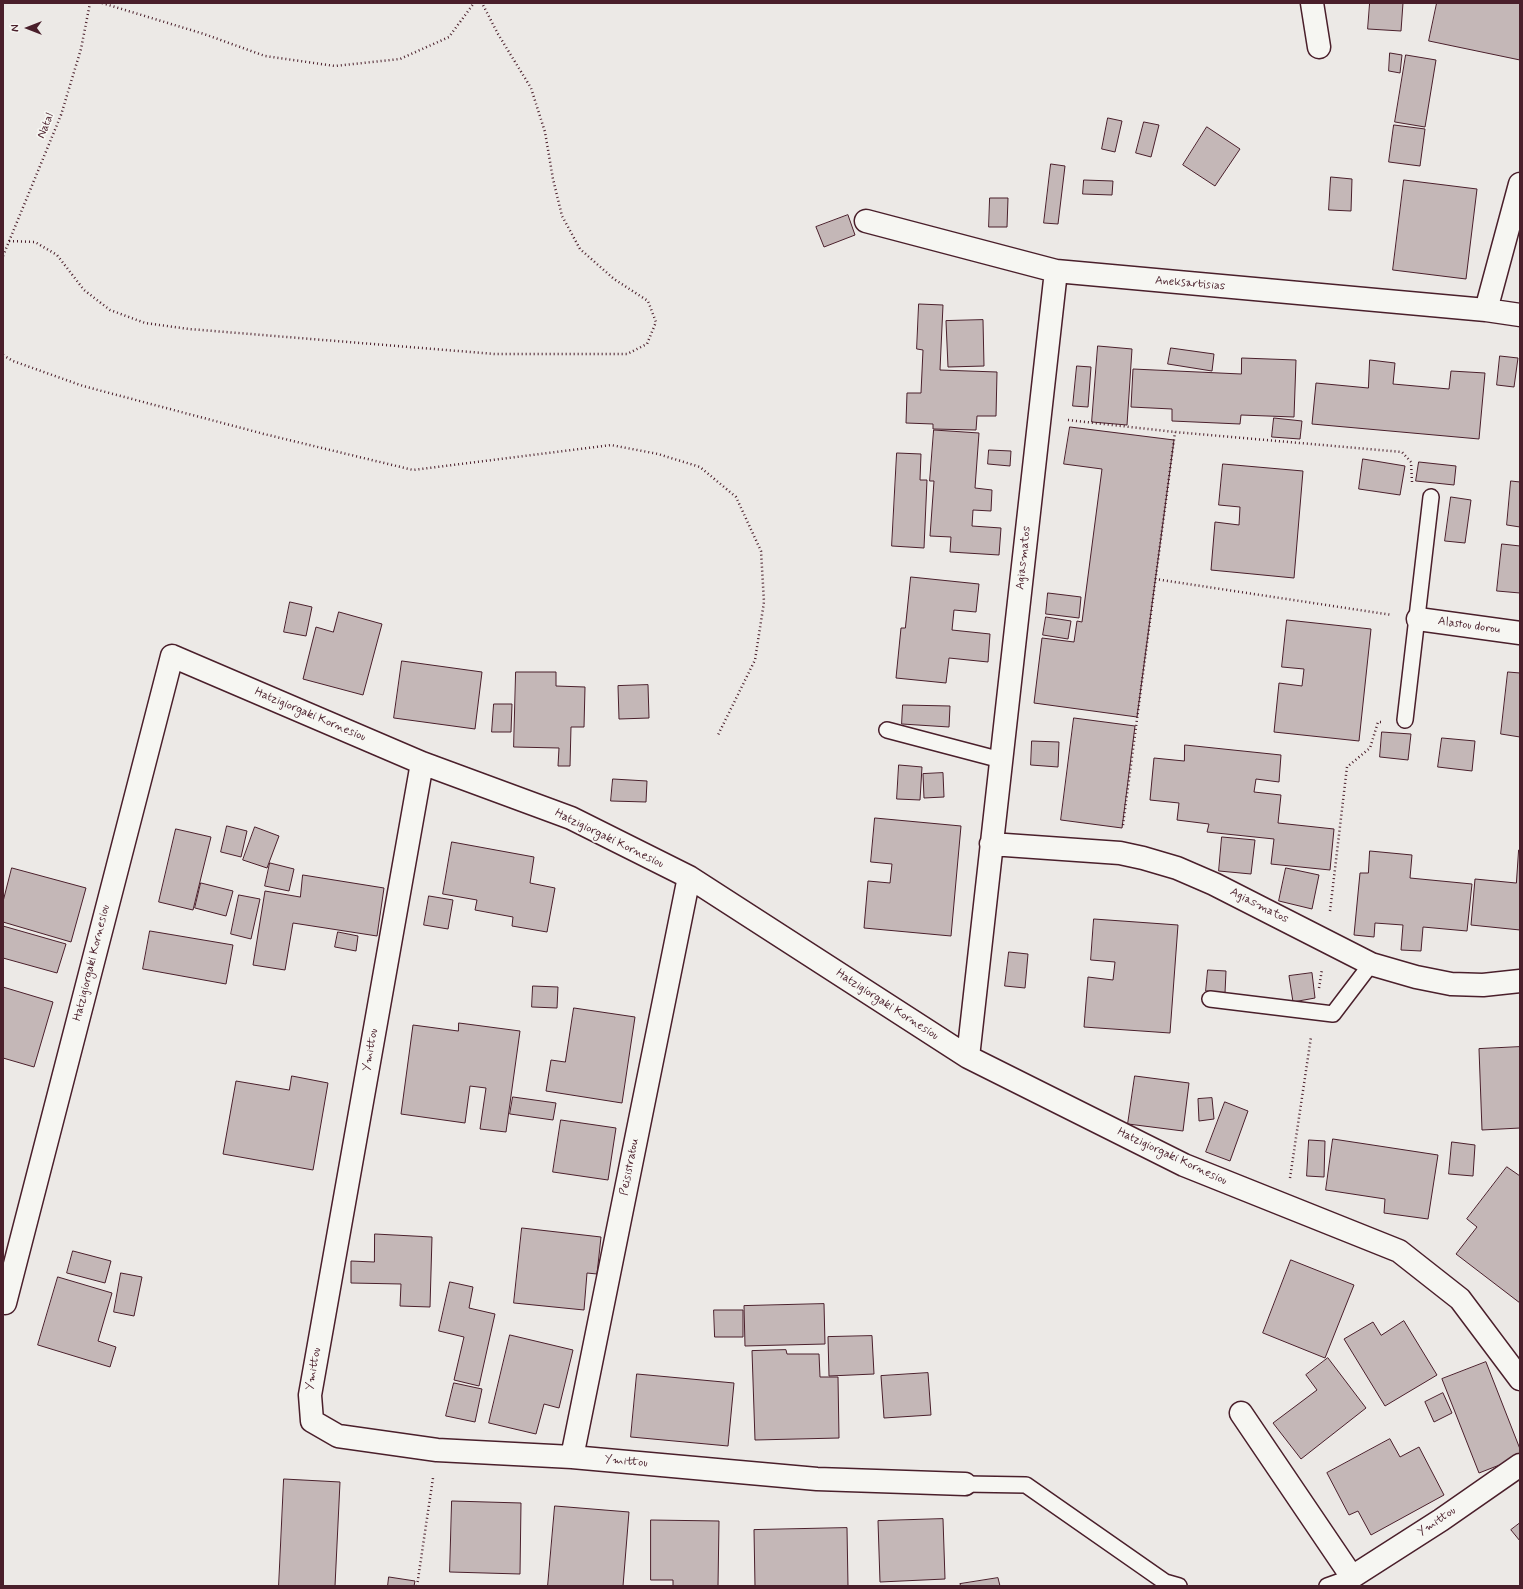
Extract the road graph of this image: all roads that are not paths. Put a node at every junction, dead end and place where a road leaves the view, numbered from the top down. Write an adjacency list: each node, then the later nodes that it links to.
1 (1312, 3): 2 (street)
2 (1319, 47)
3 (1520, 184): 6 (street)
4 (866, 221): 5 (street, Aneksartisias)
5 (1056, 272): 6 (street, Aneksartisias); 13 (street, Agiasmatos)
6 (1486, 310): 7 (street, Aneksartisias)
7 (1520, 315)
8 (1432, 497): 9 (lane)
9 (1418, 619): 10 (street, Alastou dorou); 11 (lane)
10 (1520, 633)
11 (1405, 720)
12 (887, 730): 13 (lane)
13 (1001, 760): 15 (street, Agiasmatos)
14 (422, 763): 16 (street, Hatzigiorgaki Kornesiou); 21 (street, Hatzigiorgaki Kornesiou); 24 (street, Ymittou)
15 (992, 844): 17 (street, Agiasmatos); 20 (street, Agiasmatos)
16 (689, 877): 20 (street, Hatzigiorgaki Kornesiou); 24 (street, Peisistratou)
17 (1371, 964): 18 (street, Agiasmatos); 19 (lane)
18 (1520, 981)
19 (1210, 999)
20 (968, 1057): 22 (street, Hatzigiorgaki Kornesiou)
21 (5, 1303)
22 (1520, 1379)
23 (1241, 1413): 27 (street)
24 (572, 1457): 26 (street, Ymittou)
25 (1520, 1465): 27 (street, Ymittou)
26 (965, 1484): 28 (lane)
27 (1352, 1577): 29 (lane)
28 (1179, 1586)
29 (1327, 1586)

